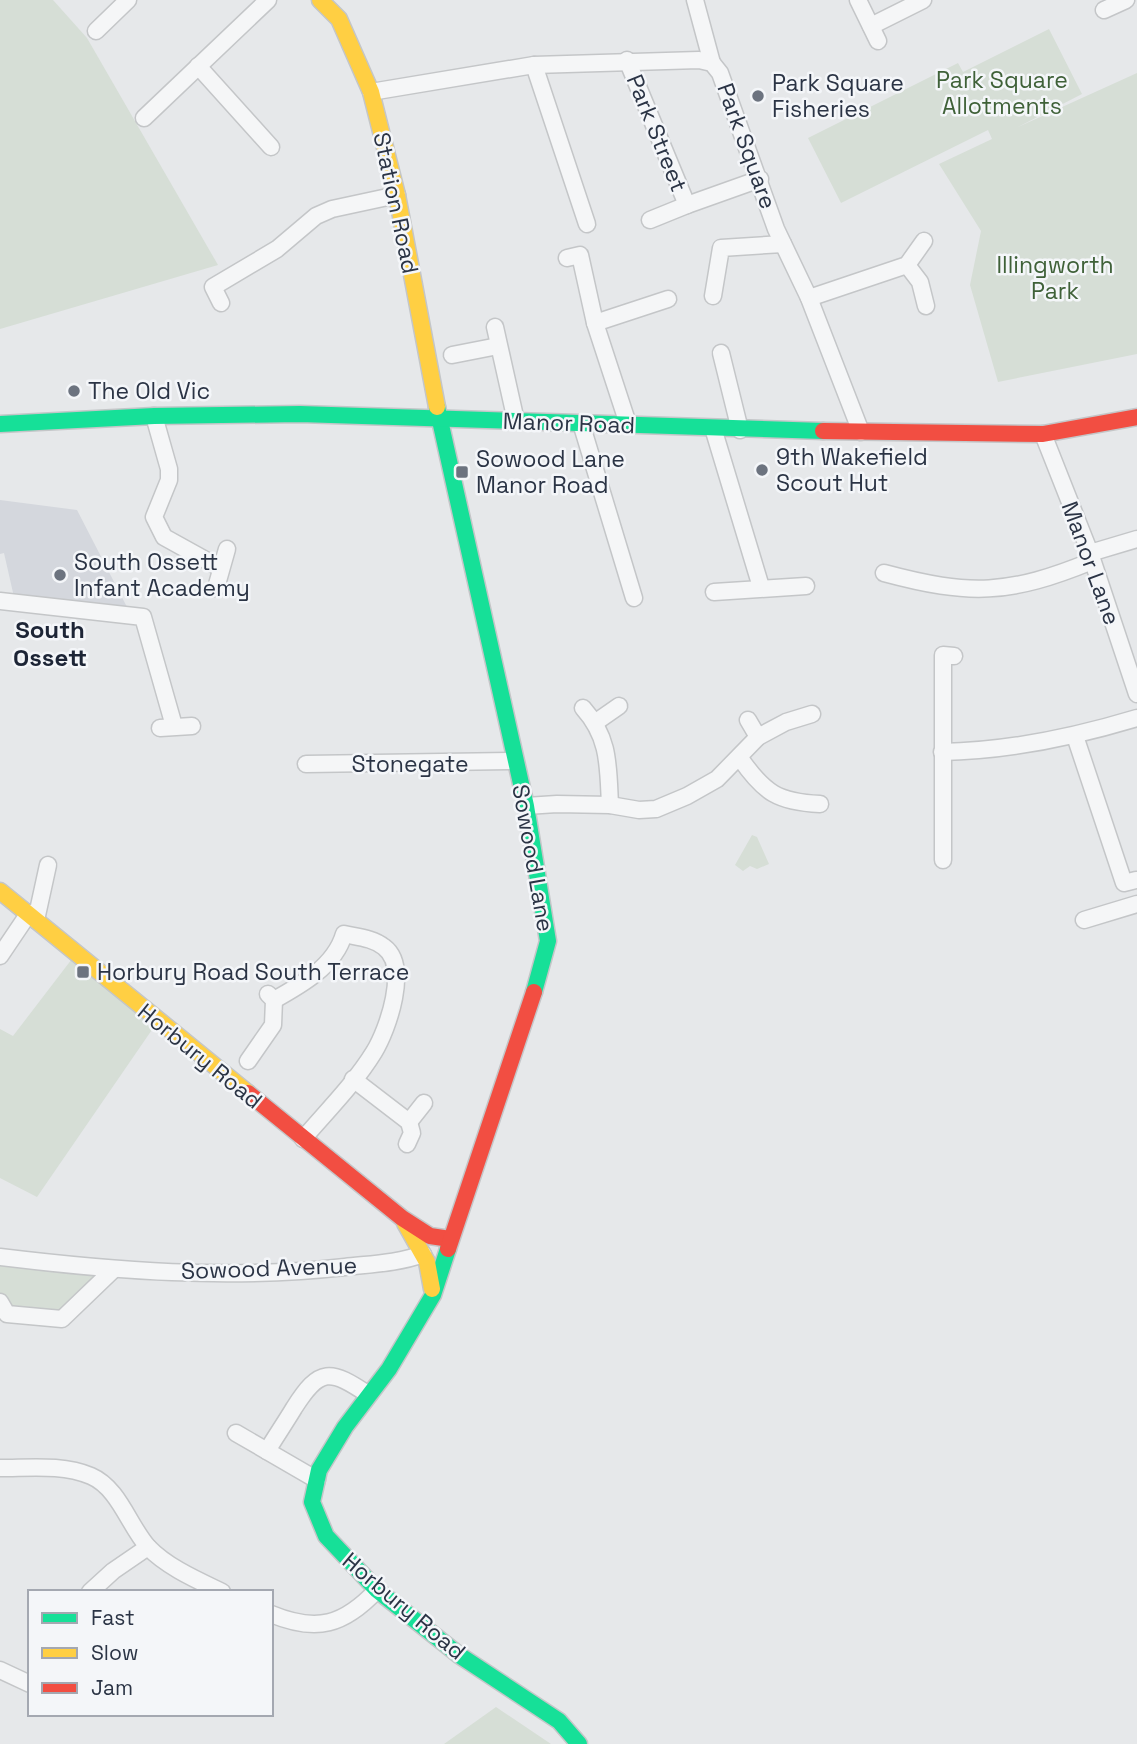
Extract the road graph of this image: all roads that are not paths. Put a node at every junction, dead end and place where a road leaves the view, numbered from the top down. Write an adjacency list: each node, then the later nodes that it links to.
1 (128, 0): 10 (street)
2 (268, 0): 15 (street)
3 (320, 0): 16 (main road, Station Road)
4 (695, 0): 13 (street)
5 (858, 0): 9 (street)
6 (923, 0): 9 (street)
7 (1126, 0): 8 (street)
8 (1104, 10)
9 (871, 26): 11 (street)
10 (96, 31)
11 (878, 41)
12 (627, 60): 13 (street, Park Square); 14 (street, Park Square); 21 (street, Park Street)
13 (712, 63): 19 (street, Park Square)
14 (534, 65): 16 (street, Park Square); 23 (street)
15 (198, 66): 17 (street); 18 (street)
16 (371, 92): 20 (main road, Station Road)
17 (145, 118)
18 (271, 147)
19 (760, 179): 21 (street, Park Street); 25 (street, Park Square)
20 (397, 195): 31 (street); 40 (main road, Station Road)
21 (687, 205): 22 (street, Park Street)
22 (650, 220)
23 (587, 225)
24 (924, 241): 27 (street)
25 (783, 244): 28 (street); 29 (street, Park Square)
26 (567, 258): 33 (street)
27 (907, 265): 29 (street); 32 (street)
28 (713, 296)
29 (809, 298): 47 (street, Park Square)
30 (668, 299): 33 (street)
31 (221, 303)
32 (926, 306)
33 (595, 323): 44 (street)
34 (495, 327): 35 (street)
35 (498, 346): 37 (street); 41 (street)
36 (720, 353): 46 (street)
37 (452, 355)
38 (154, 416): 40 (main road, Manor Road); 43 (main road, Manor Road); 52 (street)
39 (1137, 417): 48 (main road, Manor Road)
40 (439, 418): 41 (main road, Manor Road); 73 (main road, Sowood Lane)
41 (516, 421): 42 (main road, Manor Road)
42 (581, 423): 44 (main road, Manor Road); 58 (street)
43 (0, 424)
44 (628, 424): 45 (main road, Manor Road)
45 (713, 428): 46 (main road, Manor Road); 55 (street)
46 (740, 430): 47 (main road, Manor Road)
47 (861, 432): 48 (main road, Manor Road)
48 (1043, 434): 51 (street, Manor Lane)
49 (1137, 539): 51 (street)
50 (227, 550): 52 (street)
51 (1091, 557): 53 (street); 61 (street, Manor Lane)
52 (220, 568): 56 (street)
53 (884, 573)
54 (806, 586): 55 (street)
55 (761, 587): 57 (street)
56 (216, 588)
57 (714, 592)
58 (634, 598)
59 (0, 601): 68 (street)
60 (954, 656): 71 (street)
61 (1137, 694)
62 (619, 706): 67 (street)
63 (583, 708): 67 (street)
64 (812, 714): 70 (street)
65 (1137, 718): 69 (street)
66 (748, 720): 70 (street)
67 (596, 722): 77 (street)
68 (192, 726)
69 (1075, 736): 71 (street); 82 (street)
70 (758, 737): 72 (street)
71 (942, 752): 80 (street)
72 (740, 758): 75 (street); 77 (street)
73 (514, 761): 74 (street, Stonegate); 78 (main road, Sowood Lane)
74 (306, 764)
75 (784, 801): 76 (street); 79 (street)
76 (820, 804)
77 (610, 805): 78 (street)
78 (526, 806): 95 (main road, Sowood Lane)
79 (779, 818)
80 (943, 860)
81 (48, 866): 85 (street)
82 (1136, 880)
83 (0, 891): 85 (main road, Horbury Road)
84 (1137, 904): 86 (street)
85 (32, 917): 87 (street); 92 (main road, Horbury Road)
86 (1084, 920)
87 (0, 956)
88 (248, 1061): 89 (street)
89 (353, 1079): 91 (street); 92 (street)
90 (424, 1103): 91 (street)
91 (409, 1122): 93 (street)
92 (303, 1139): 94 (main road, Horbury Road)
93 (407, 1144)
94 (402, 1218): 95 (main road, Horbury Road); 96 (main road, Horbury Road)
95 (450, 1239): 99 (main road, Sowood Lane)
96 (423, 1254): 98 (street, Sowood Avenue); 99 (main road, Horbury Road)
97 (0, 1257): 98 (street, Sowood Avenue)
98 (113, 1270): 100 (street)
99 (433, 1295): 101 (main road, Sowood Lane)
100 (0, 1302)
101 (369, 1395): 103 (street); 105 (main road, Horbury Road)
102 (236, 1433): 103 (street)
103 (267, 1451): 105 (street)
104 (0, 1468): 106 (street)
105 (317, 1480): 109 (main road, Horbury Road)
106 (148, 1547): 107 (street); 108 (street)
107 (92, 1590)
108 (218, 1590)
109 (377, 1590): 110 (street); 113 (main road, Horbury Road)
110 (273, 1615)
111 (0, 1670): 112 (street)
112 (28, 1683)
113 (579, 1744)

